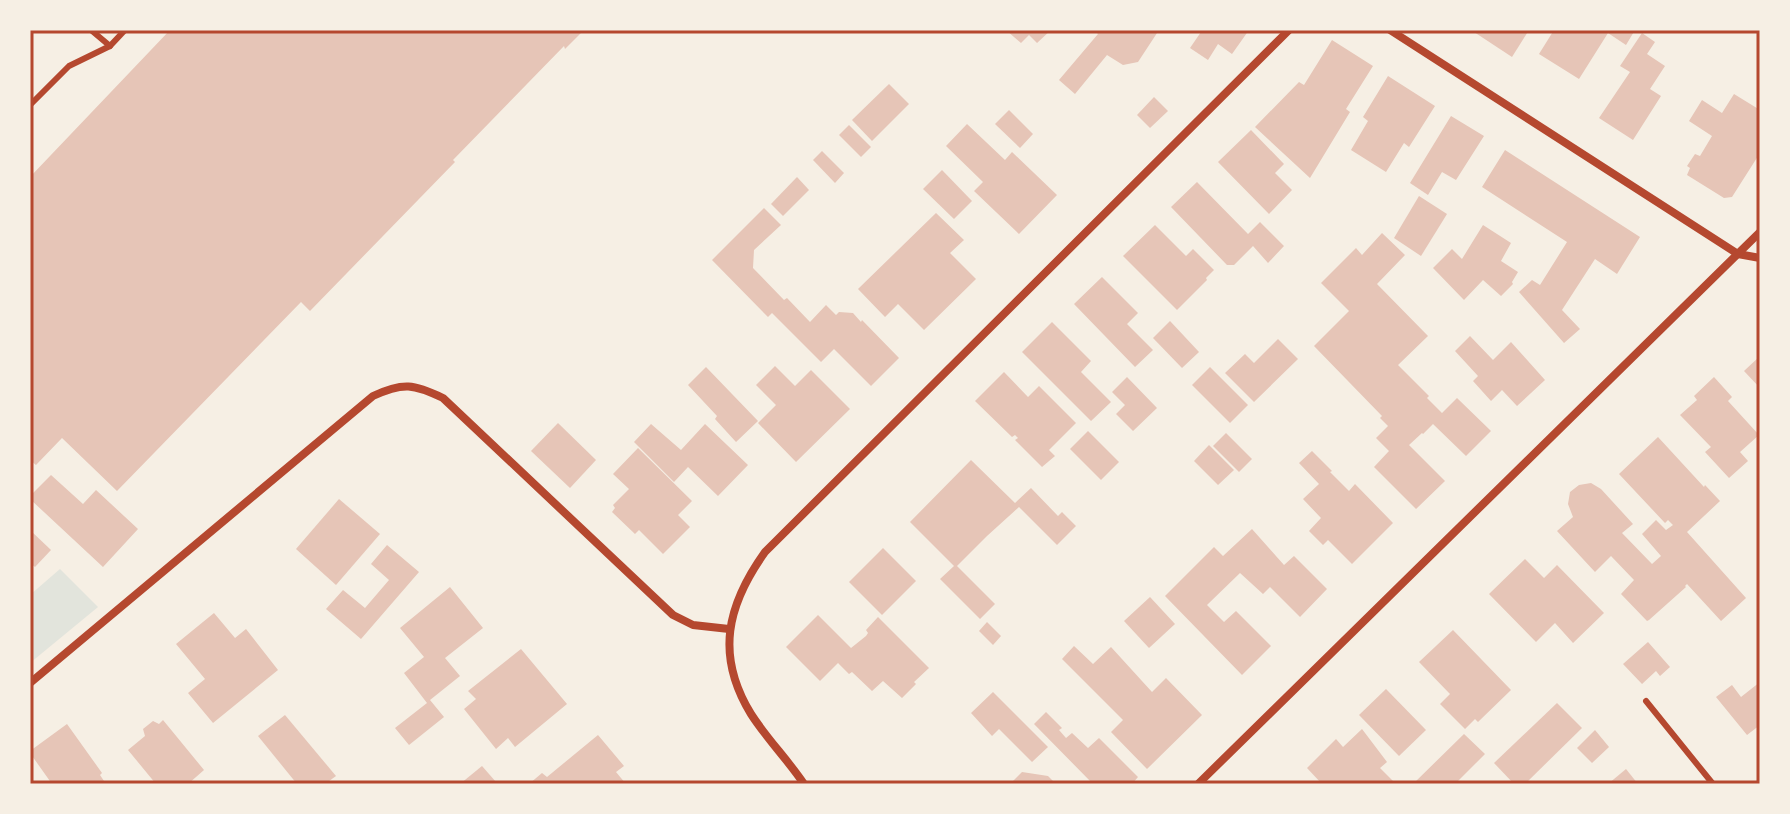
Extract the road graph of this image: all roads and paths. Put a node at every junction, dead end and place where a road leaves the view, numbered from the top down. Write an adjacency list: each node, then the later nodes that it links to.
1 (91, 30): 5 (lane)
2 (125, 30): 5 (lane)
3 (1289, 30): 10 (street)
4 (1390, 30): 8 (street)
5 (110, 46): 6 (lane)
6 (30, 105)
7 (1760, 232): 8 (street)
8 (1738, 254): 9 (street); 14 (street)
9 (1760, 258)
10 (729, 629): 11 (street); 13 (street)
11 (30, 683)
12 (1646, 701): 15 (lane)
13 (804, 784)
14 (1198, 784)
15 (1713, 784)

